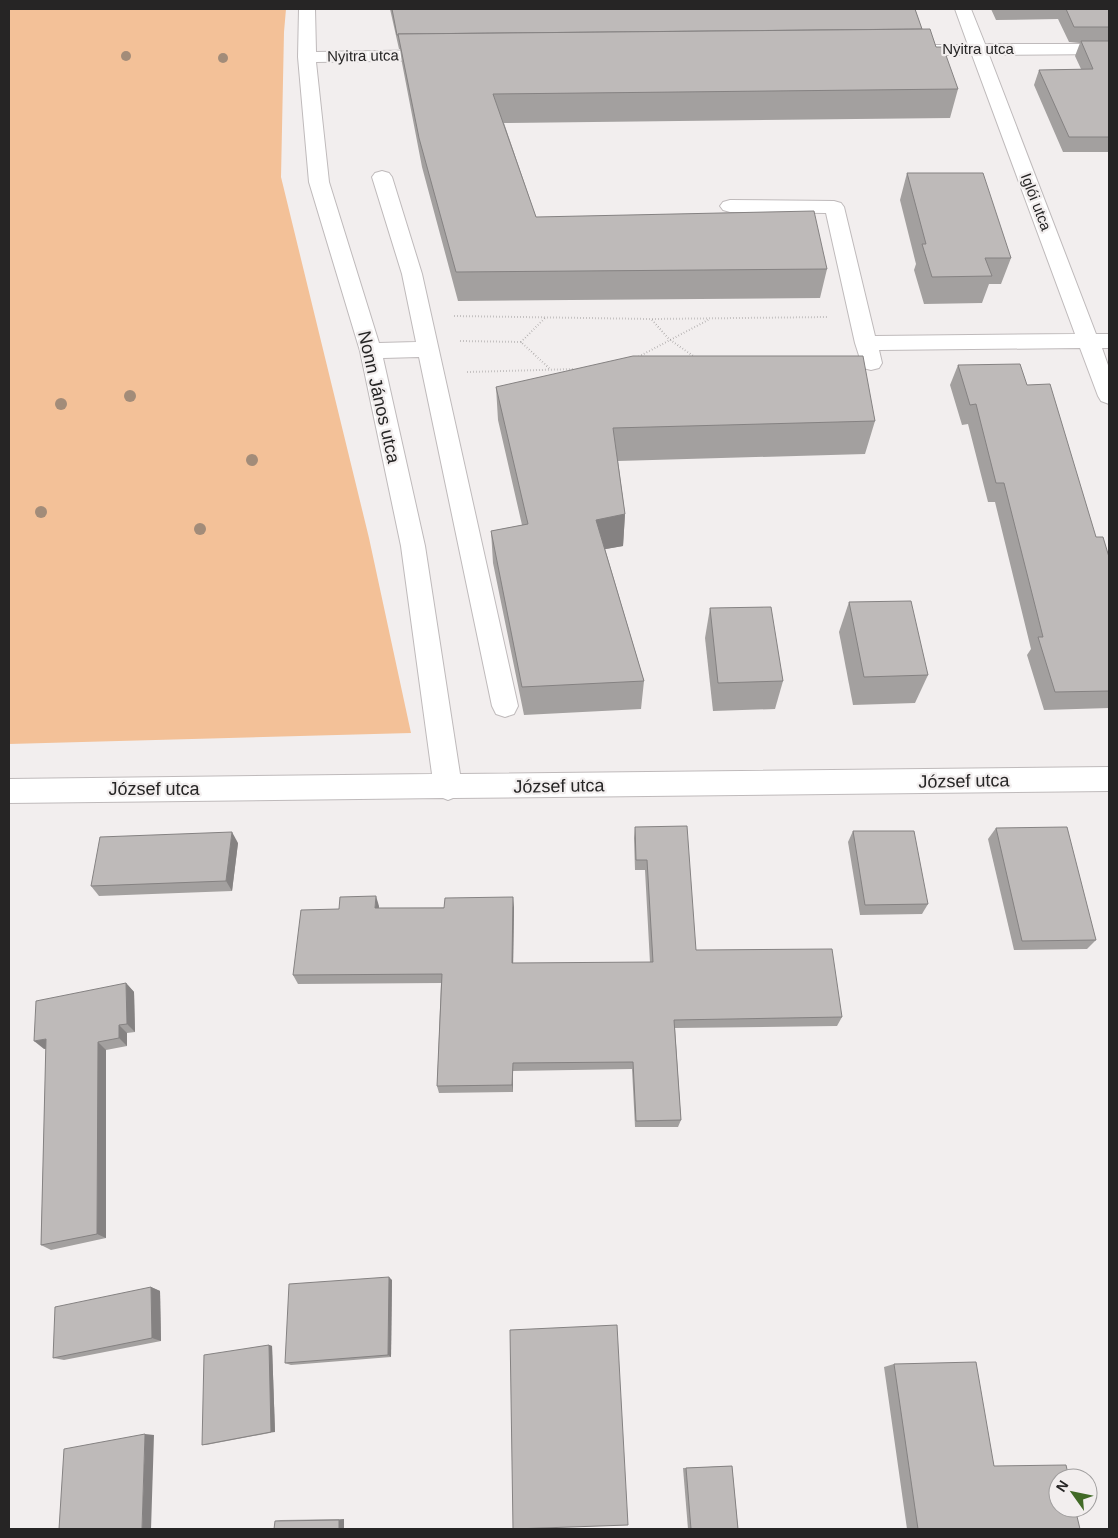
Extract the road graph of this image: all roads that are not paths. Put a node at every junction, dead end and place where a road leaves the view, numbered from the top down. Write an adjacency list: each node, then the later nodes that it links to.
1 (308, 9): 7 (street, Nonn János utca)
2 (963, 9): 5 (street, Iglói utca)
3 (1109, 49): 5 (street, Nyitra utca)
4 (885, 50): 5 (street, Nyitra utca)
5 (978, 50): 10 (street, Iglói utca)
6 (456, 55): 7 (street, Nyitra utca)
7 (307, 57): 12 (street, Nonn János utca)
8 (382, 177): 11 (street)
9 (730, 206): 10 (street)
10 (1099, 342): 13 (street, Iglói utca)
11 (428, 345): 12 (street); 14 (street)
12 (371, 351): 16 (street, Nonn János utca)
13 (1109, 396)
14 (505, 706)
15 (1109, 779): 16 (street, József utca)
16 (448, 788): 17 (street, József utca)
17 (9, 791)

